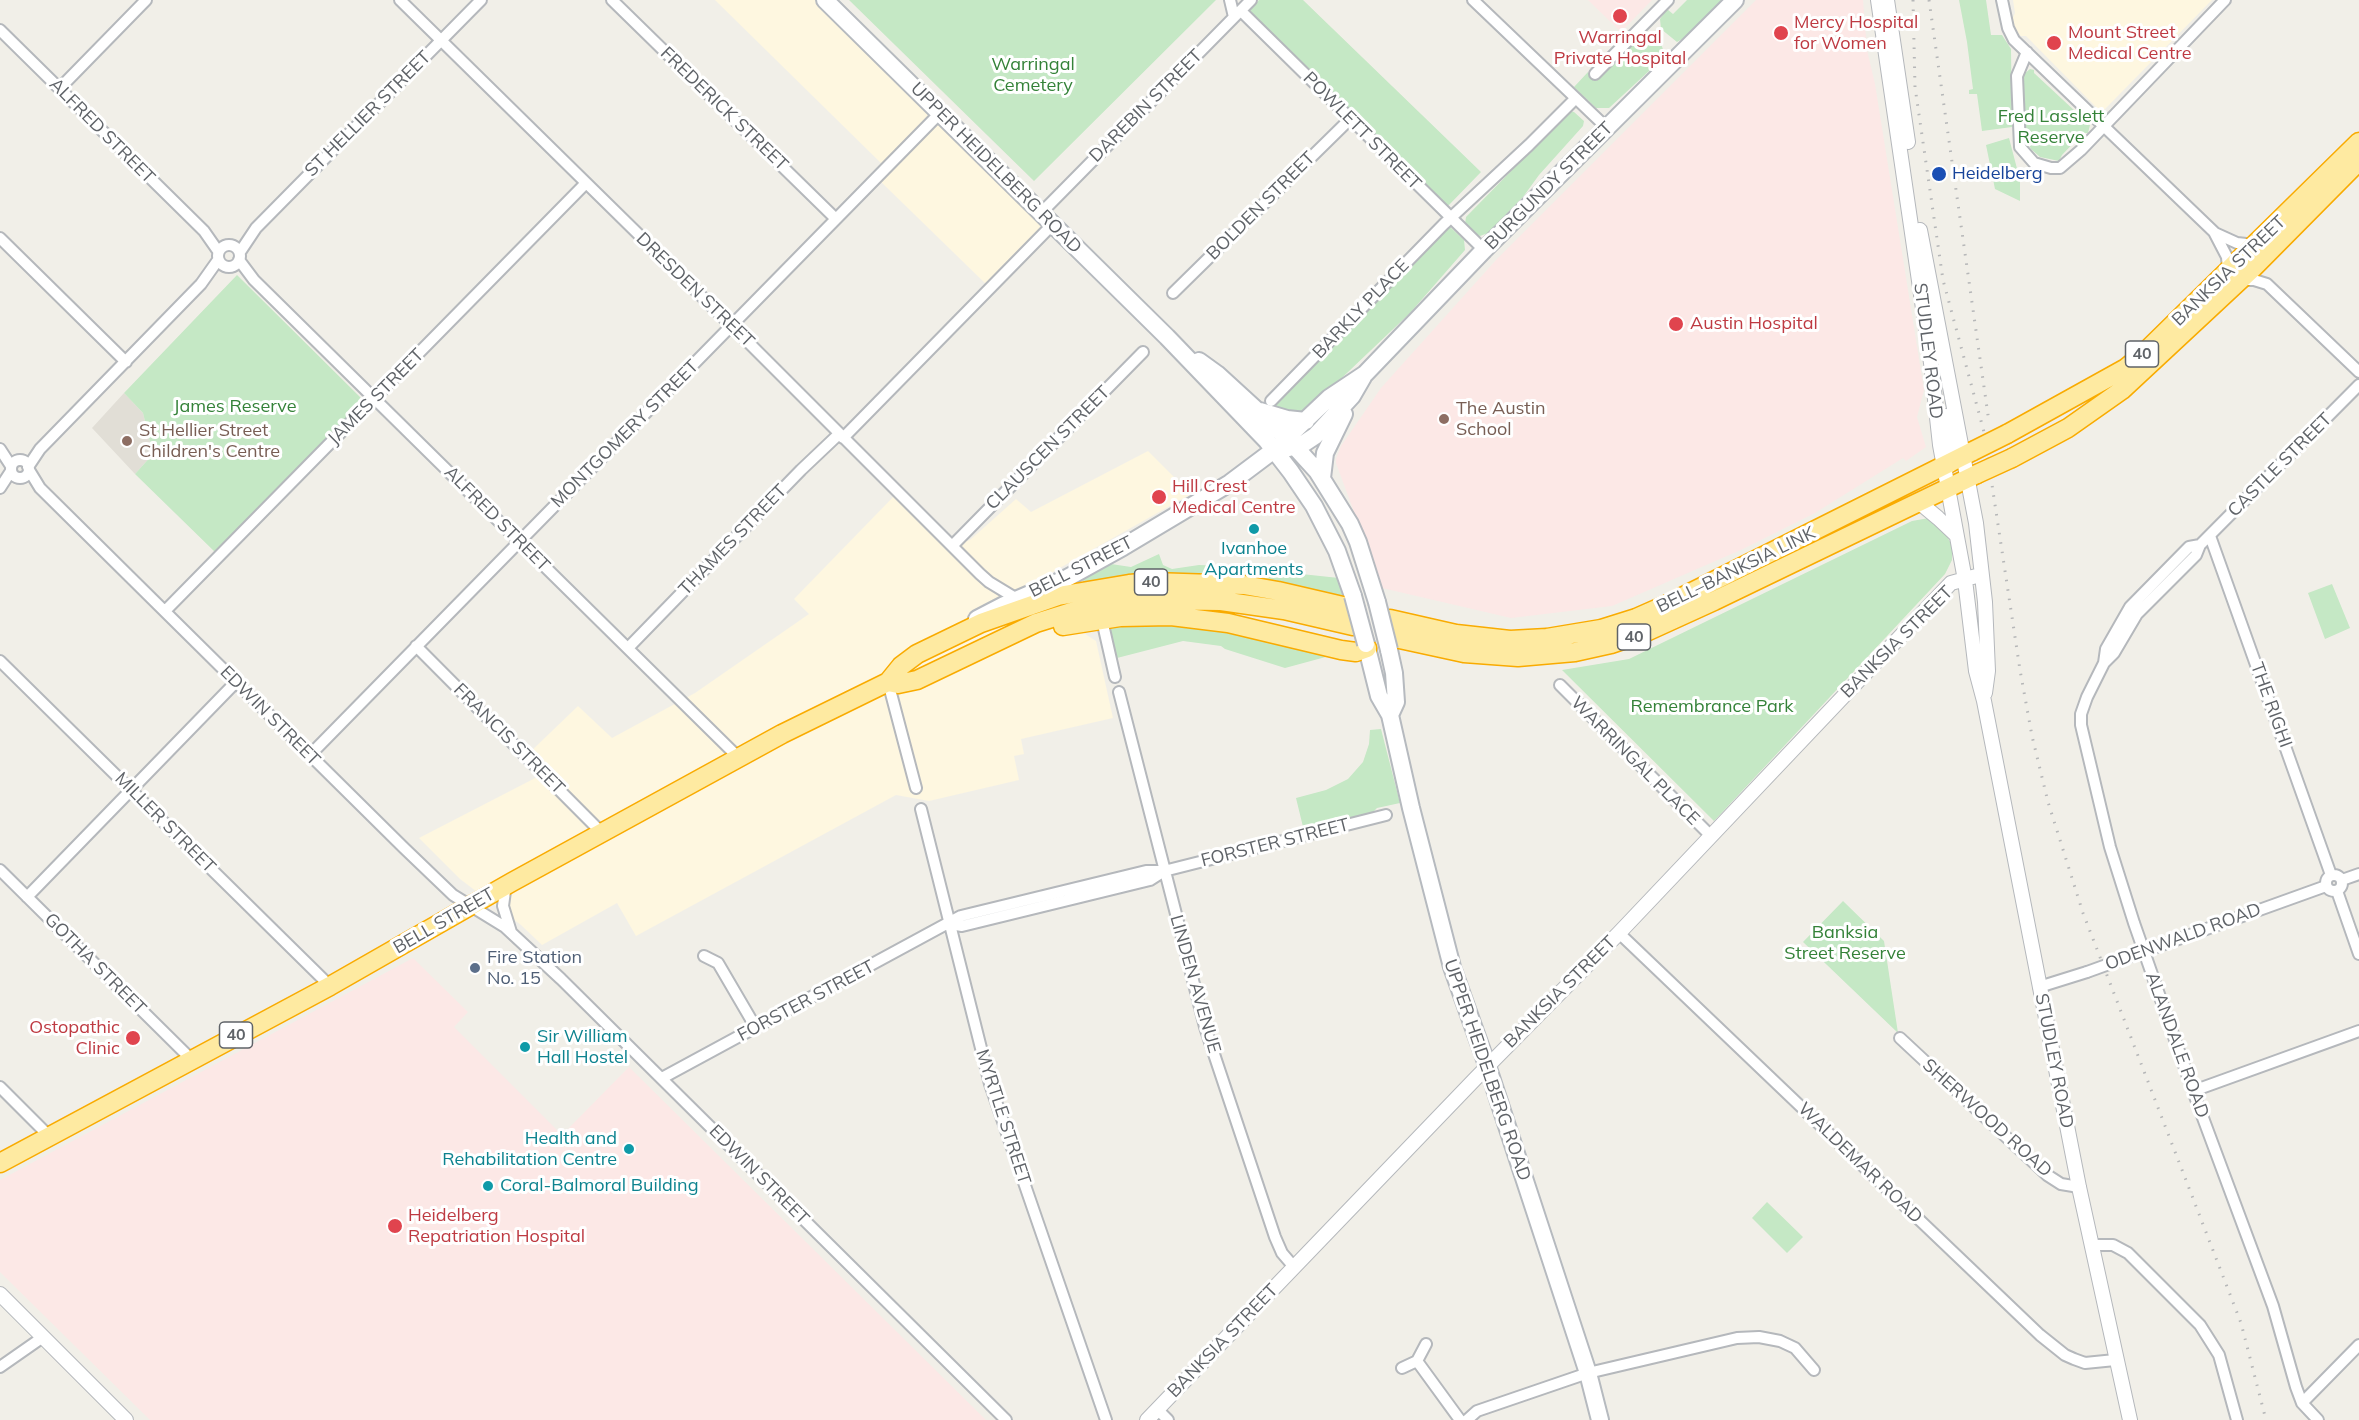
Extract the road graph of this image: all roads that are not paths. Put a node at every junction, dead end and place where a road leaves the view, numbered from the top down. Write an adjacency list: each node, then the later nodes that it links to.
1 (146, 0): 20 (street)
2 (400, 0): 17 (street, DRESDEN STREET)
3 (481, 0): 17 (street, ST HELLIER STREET)
4 (612, 0): 30 (street, FREDERICK STREET)
5 (825, 0): 22 (main road, UPPER HEIDELBERG ROAD)
6 (1230, 0): 15 (street)
7 (1251, 0): 15 (street, DAREBIN STREET)
8 (1473, 0): 21 (street)
9 (1668, 0): 19 (street)
10 (1735, 0): 25 (main road, BURGUNDY STREET)
11 (1878, 0): 50 (street, STUDLEY ROAD)
12 (1887, 0): 50 (street, STUDLEY ROAD)
13 (2002, 0): 18 (street)
14 (2225, 0): 24 (street)
15 (1238, 14): 23 (street, POWLETT STREET); 29 (street, DAREBIN STREET)
16 (0, 30): 20 (street, ALFRED STREET)
17 (441, 40): 28 (street, DRESDEN STREET); 36 (street, ST HELLIER STREET)
18 (2028, 52): 24 (street); 24 (street)
19 (1594, 74)
20 (60, 88): 36 (street, ALFRED STREET)
21 (1575, 99): 25 (street); 31 (street)
22 (940, 113): 29 (main road, UPPER HEIDELBERG ROAD); 30 (street, MONTGOMERY STREET)
23 (1350, 119): 31 (street, POWLETT STREET); 39 (street, BOLDEN STREET)
24 (2104, 126): 32 (street)
25 (1607, 128): 34 (main road, BURGUNDY STREET)
26 (2359, 142): 35 (highway, BANKSIA STREET / 40)
27 (2359, 161): 35 (highway, BANKSIA STREET / 40)
28 (586, 183): 40 (street, DRESDEN STREET); 48 (street, JAMES STREET)
29 (1047, 218): 41 (main road, UPPER HEIDELBERG ROAD); 54 (street, THAMES STREET)
30 (836, 219): 40 (street, MONTGOMERY STREET)
31 (1452, 219): 34 (street, POWLETT STREET); 49 (street, BARKLY PLACE)
32 (2214, 232): 35 (street); 37 (street)
33 (0, 238): 43 (street)
34 (1484, 250): 45 (main road, BURGUNDY STREET)
35 (2260, 251): 37 (highway, BANKSIA STREET / 40); 38 (street)
36 (229, 256): 43 (street, ST HELLIER STREET); 48 (street, ALFRED STREET)
37 (2234, 276): 38 (street); 57 (highway, BANKSIA STREET / 40, bridge); 60 (highway, BANKSIA STREET / 40, bridge)
38 (2267, 284): 44 (street)
39 (1173, 293)
40 (732, 326): 54 (street, DRESDEN STREET); 67 (street, MONTGOMERY STREET)
41 (1167, 337): 51 (main road, UPPER HEIDELBERG ROAD); 53 (main road, UPPER HEIDELBERG ROAD)
42 (1143, 352): 68 (street, CLAUSCEN STREET)
43 (126, 362): 58 (street, ST HELLIER STREET)
44 (2359, 372)
45 (1365, 374): 47 (main road, BURGUNDY STREET); 52 (main road, BURGUNDY STREET)
46 (2359, 385): 66 (street, CASTLE STREET)
47 (1352, 396): 55 (main road, BURGUNDY STREET); 61 (main road)
48 (375, 398): 67 (street, ALFRED STREET); 74 (street, JAMES STREET)
49 (1271, 401)
50 (1944, 401): 57 (street, STUDLEY ROAD); 57 (street, STUDLEY ROAD)
51 (1256, 410): 52 (main road); 55 (main road, UPPER HEIDELBERG ROAD)
52 (1306, 421): 55 (main road, BURGUNDY STREET)
53 (1257, 430): 55 (main road, UPPER HEIDELBERG ROAD); 59 (main road)
54 (841, 436): 68 (street, DRESDEN STREET); 83 (street, THAMES STREET)
55 (1283, 446): 59 (main road, BELL STREET); 61 (main road, UPPER HEIDELBERG ROAD); 73 (main road, UPPER HEIDELBERG ROAD)
56 (0, 449): 58 (street, EDWIN STREET)
57 (1958, 459): 60 (street, STUDLEY ROAD); 63 (street, STUDLEY ROAD); 79 (highway, BELL–BANKSIA LINK / 40)
58 (19, 469): 62 (street, ST HELLIER STREET); 74 (street, EDWIN STREET)
59 (1243, 474): 72 (main road, BELL STREET)
60 (1972, 477): 63 (highway, BELL–BANKSIA LINK / 40); 69 (street, STUDLEY ROAD)
61 (1322, 478): 79 (main road, UPPER HEIDELBERG ROAD, bridge)
62 (0, 489)
63 (1949, 489): 64 (highway, BELL–BANKSIA LINK / 40); 65 (street, STUDLEY ROAD)
64 (1920, 503): 65 (street); 79 (highway, BELL–BANKSIA LINK / 40)
65 (1956, 535): 70 (street, STUDLEY ROAD)
66 (2210, 536): 85 (street, CASTLE STREET); 106 (street, THE RIGHI)
67 (519, 541): 81 (street, MONTGOMERY STREET); 83 (street, ALFRED STREET)
68 (953, 545): 71 (street, DRESDEN STREET)
69 (1980, 575): 70 (street, BANKSIA STREET); 93 (street, STUDLEY ROAD)
70 (1965, 579): 93 (street, STUDLEY ROAD); 102 (street, BANKSIA STREET)
71 (989, 582): 72 (street, DRESDEN STREET); 75 (street)
72 (1017, 599): 75 (main road, BELL STREET)
73 (1350, 602): 78 (highway, 40); 82 (main road, UPPER HEIDELBERG ROAD, bridge)
74 (165, 611): 88 (street, EDWIN STREET)
75 (989, 612): 78 (main road, BELL STREET)
76 (1102, 620): 80 (highway); 82 (highway); 87 (street)
77 (1353, 626): 80 (highway, 40)
78 (960, 632): 89 (highway, BELL STREET / 40)
79 (1389, 633): 82 (main road); 86 (main road, UPPER HEIDELBERG ROAD)
80 (1003, 638): 89 (highway, BELL STREET / 40)
81 (416, 646): 95 (street, MONTGOMERY STREET); 101 (street, FRANCIS STREET)
82 (1368, 646): 91 (main road, UPPER HEIDELBERG ROAD)
83 (628, 648): 96 (street, ALFRED STREET)
84 (0, 661): 98 (street, MILLER STREET)
85 (2104, 663): 116 (street, ALANDALE ROAD)
86 (1394, 674): 91 (main road); 94 (main road, UPPER HEIDELBERG ROAD)
87 (1116, 677)
88 (236, 682): 95 (street, EDWIN STREET); 98 (street)
89 (888, 682): 96 (highway, BELL STREET / 40); 97 (street)
90 (1560, 685): 102 (street, WARRINGAL PLACE)
91 (1377, 688): 94 (main road, UPPER HEIDELBERG ROAD)
92 (1119, 692): 104 (street, LINDEN AVENUE)
93 (1984, 701): 120 (street, STUDLEY ROAD)
94 (1390, 715): 125 (main road, UPPER HEIDELBERG ROAD)
95 (310, 755): 112 (street, EDWIN STREET)
96 (740, 758): 101 (highway, BELL STREET / 40)
97 (916, 788)
98 (131, 790): 111 (street); 119 (street, MILLER STREET)
99 (921, 809): 113 (street, MYRTLE STREET)
100 (1386, 815): 104 (street, FORSTER STREET)
101 (601, 832): 108 (highway, BELL STREET / 40)
102 (1711, 836): 115 (street, BANKSIA STREET)
103 (0, 870): 111 (street, GOTHA STREET)
104 (1164, 871): 113 (street, FORSTER STREET); 133 (street, LINDEN AVENUE)
105 (2359, 874): 107 (street)
106 (2331, 875): 107 (street); 109 (street)
107 (2342, 880): 110 (street)
108 (512, 882): 112 (highway, BELL STREET / 40); 114 (street)
109 (2326, 886): 110 (street); 116 (street, ODENWALD ROAD)
110 (2337, 891): 117 (street)
111 (27, 897): 124 (street, GOTHA STREET)
112 (471, 905): 114 (street, EDWIN STREET); 119 (highway, BELL STREET / 40)
113 (950, 924): 121 (street, FORSTER STREET); 148 (street, MYRTLE STREET)
114 (511, 932): 126 (street, EDWIN STREET)
115 (1619, 933): 125 (street, BANKSIA STREET); 138 (street, WALDEMAR ROAD)
116 (2144, 951): 120 (street, ODENWALD ROAD, bridge); 128 (street, ALANDALE ROAD)
117 (2359, 954)
118 (704, 956): 121 (street)
119 (330, 986): 124 (highway, BELL STREET / 40)
120 (2039, 987): 131 (street, STUDLEY ROAD)
121 (756, 1028): 126 (street, FORSTER STREET)
122 (2359, 1031): 128 (street)
123 (1900, 1038): 131 (street, SHERWOOD ROAD)
124 (191, 1059): 129 (highway, BELL STREET / 40)
125 (1487, 1065): 133 (street, BANKSIA STREET); 143 (main road, UPPER HEIDELBERG ROAD)
126 (662, 1078): 147 (street, EDWIN STREET)
127 (0, 1087): 129 (street)
128 (2193, 1091): 144 (street, ALANDALE ROAD)
129 (49, 1136): 130 (highway, BELL STREET / 40)
130 (0, 1162)
131 (2079, 1187): 132 (street, STUDLEY ROAD)
132 (2091, 1245): 138 (street, STUDLEY ROAD); 155 (street)
133 (1294, 1267): 145 (street, BANKSIA STREET)
134 (0, 1294): 135 (street)
135 (43, 1337): 140 (street); 146 (street)
136 (1426, 1344): 139 (street)
137 (2359, 1345): 144 (street)
138 (2115, 1360): 154 (street, STUDLEY ROAD)
139 (1417, 1361): 141 (street); 151 (street)
140 (0, 1367)
141 (1402, 1368)
142 (1814, 1370): 143 (street)
143 (1588, 1373): 152 (street); 153 (main road, UPPER HEIDELBERG ROAD)
144 (2302, 1403): 156 (street, ALANDALE ROAD)
145 (1157, 1409): 149 (street, BANKSIA STREET); 150 (street)
146 (126, 1420)
147 (1006, 1420)
148 (1106, 1420)
149 (1147, 1420)
150 (1168, 1420)
151 (1460, 1420)
152 (1467, 1420)
153 (1600, 1420)
154 (2130, 1420)
155 (2237, 1420)
156 (2318, 1420)

